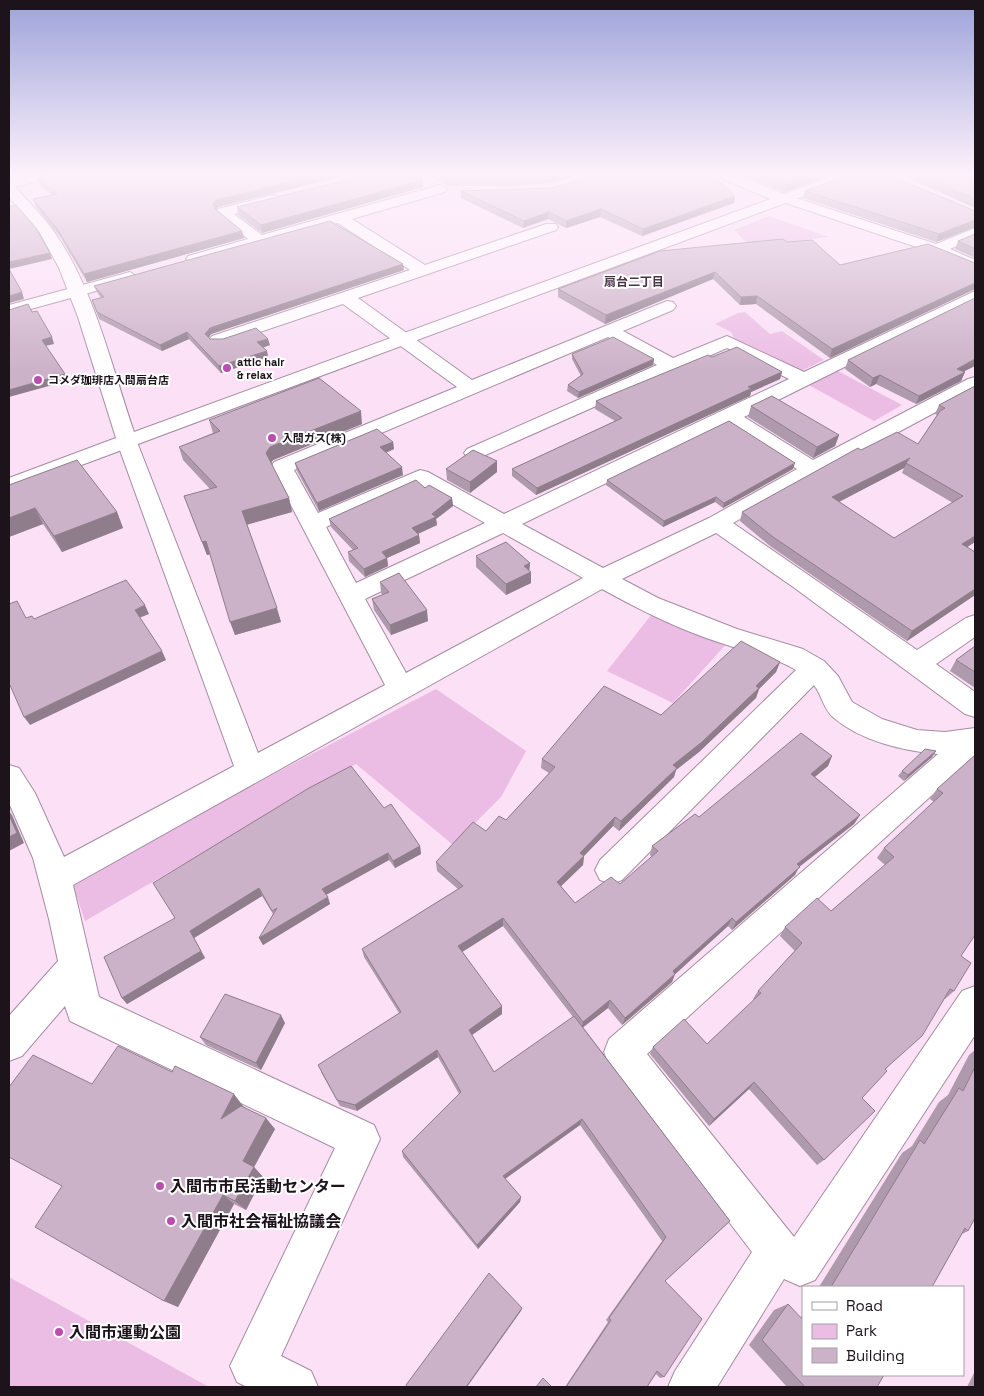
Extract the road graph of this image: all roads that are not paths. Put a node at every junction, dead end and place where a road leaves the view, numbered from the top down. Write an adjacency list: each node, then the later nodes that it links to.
1 (52, 241): 13 (street)
2 (255, 241): 9 (street)
3 (377, 241): 11 (street)
4 (510, 241): 11 (street)
5 (669, 241): 19 (street)
6 (913, 241): 8 (street)
7 (955, 241): 8 (street)
8 (937, 249): 10 (street)
9 (182, 263)
10 (975, 266)
11 (423, 271): 15 (street)
12 (145, 273): 13 (street)
13 (78, 292): 17 (street); 26 (street)
14 (975, 296): 22 (street)
15 (345, 297): 19 (street); 20 (street)
16 (667, 306): 18 (street)
17 (9, 310)
18 (610, 331): 21 (street); 24 (street)
19 (403, 339): 24 (street); 26 (street)
20 (218, 340)
21 (671, 365): 22 (street); 27 (street)
22 (803, 379): 25 (street)
23 (975, 383): 28 (street)
24 (470, 387): 31 (street)
25 (729, 416): 28 (street); 32 (street)
26 (127, 442): 29 (street); 40 (street)
27 (474, 453)
28 (812, 469): 30 (street)
29 (9, 485)
30 (717, 523): 33 (street); 36 (street)
31 (313, 524): 32 (street); 34 (street)
32 (503, 524): 33 (street); 34 (street)
33 (603, 578): 37 (street); 38 (street)
34 (351, 596): 38 (street)
35 (975, 624): 36 (street)
36 (918, 663): 39 (street)
37 (815, 668): 42 (street); 47 (street)
38 (401, 690): 40 (street)
39 (975, 706)
40 (251, 772): 43 (street)
41 (9, 777): 43 (street)
42 (611, 870)
43 (55, 878): 44 (street)
44 (76, 966): 46 (street); 48 (street)
45 (975, 1004): 47 (street)
46 (9, 1044)
47 (776, 1251): 49 (street)
48 (295, 1387)
49 (691, 1387)

